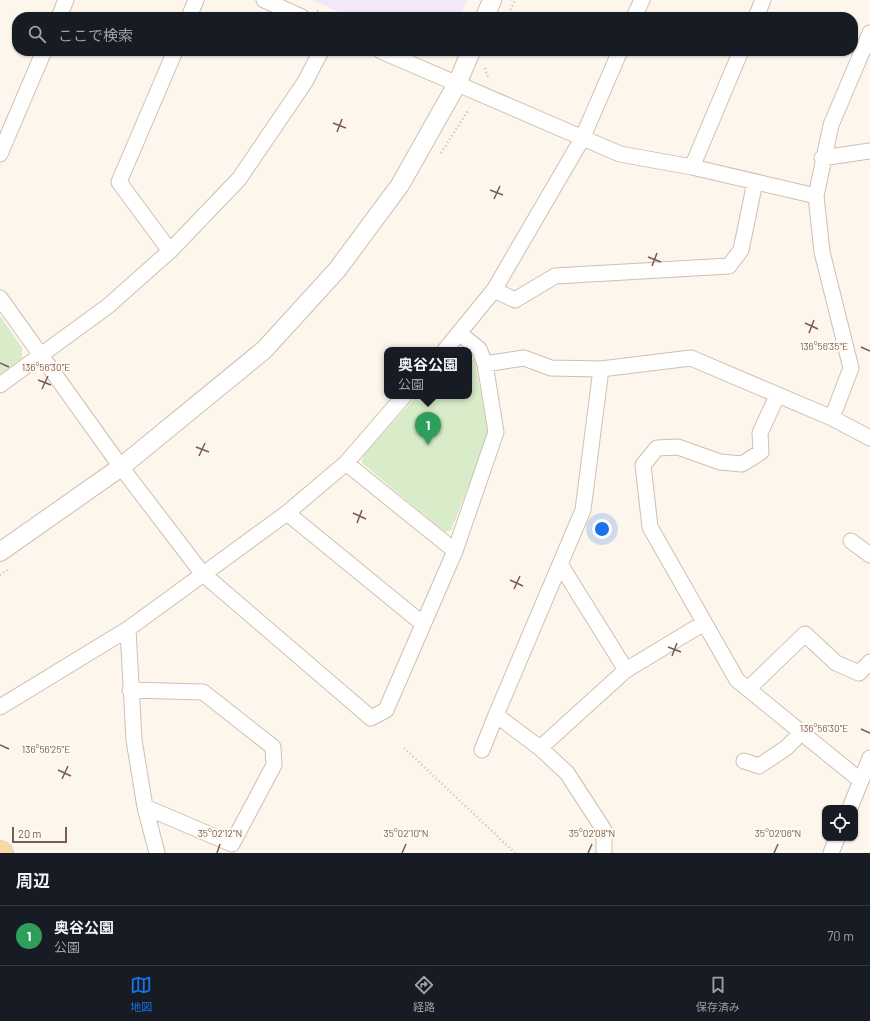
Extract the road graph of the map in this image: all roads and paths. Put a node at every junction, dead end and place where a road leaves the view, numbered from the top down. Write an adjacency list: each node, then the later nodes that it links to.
1 (66, 0): 8 (street)
2 (196, 0): 9 (street)
3 (264, 0): 10 (street)
4 (492, 0): 11 (street)
5 (515, 0): 12 (path)
6 (642, 0): 13 (street)
7 (763, 0): 14 (street)
8 (61, 12)
9 (191, 12)
10 (291, 12)
11 (487, 12)
12 (509, 12)
13 (636, 12)
14 (758, 12)
15 (870, 33): 29 (street)
16 (42, 56): 28 (street)
17 (173, 56): 33 (street)
18 (319, 56): 33 (street)
19 (393, 56): 24 (street)
20 (469, 56): 24 (street)
21 (618, 56): 26 (street)
22 (739, 56): 30 (street)
23 (487, 62): 25 (path)
24 (457, 84): 26 (street); 47 (street)
25 (490, 85)
26 (582, 139): 30 (street); 34 (street)
27 (870, 151): 29 (street)
28 (0, 154)
29 (822, 158): 32 (street)
30 (692, 167): 31 (street)
31 (755, 182): 32 (street); 34 (street)
32 (816, 196): 44 (street)
33 (170, 251): 38 (street)
34 (494, 290): 36 (street)
35 (0, 298): 38 (street)
36 (460, 333): 37 (street); 39 (street)
37 (448, 347)
38 (42, 356): 41 (street); 47 (street)
39 (485, 364): 40 (street); 50 (street)
40 (601, 369): 42 (street); 53 (street)
41 (0, 385)
42 (777, 396): 44 (street); 55 (street)
43 (401, 399): 46 (street)
44 (832, 418): 45 (street)
45 (870, 438)
46 (346, 463): 48 (street); 50 (street)
47 (121, 467): 51 (street); 54 (street)
48 (287, 513): 54 (street); 56 (street)
49 (851, 541): 52 (street)
50 (455, 551): 56 (street)
51 (0, 552)
52 (870, 555)
53 (560, 564): 59 (street); 63 (street)
54 (202, 573): 56 (street); 57 (street)
55 (704, 623): 59 (street); 60 (street)
56 (423, 624)
57 (128, 629): 61 (street); 62 (street)
58 (870, 662): 60 (street)
59 (626, 670): 66 (street)
60 (748, 689): 64 (street)
61 (130, 690): 72 (street); 72 (street)
62 (0, 706)
63 (496, 715): 66 (street); 67 (street)
64 (801, 733): 69 (street); 70 (street)
65 (404, 748): 75 (path)
66 (540, 748): 76 (street)
67 (482, 750)
68 (870, 758): 70 (street)
69 (744, 760)
70 (861, 781): 71 (street)
71 (851, 805)
72 (145, 807): 74 (street)
73 (836, 841): 77 (street)
74 (157, 853)
75 (515, 853)
76 (604, 853)
77 (831, 853)

